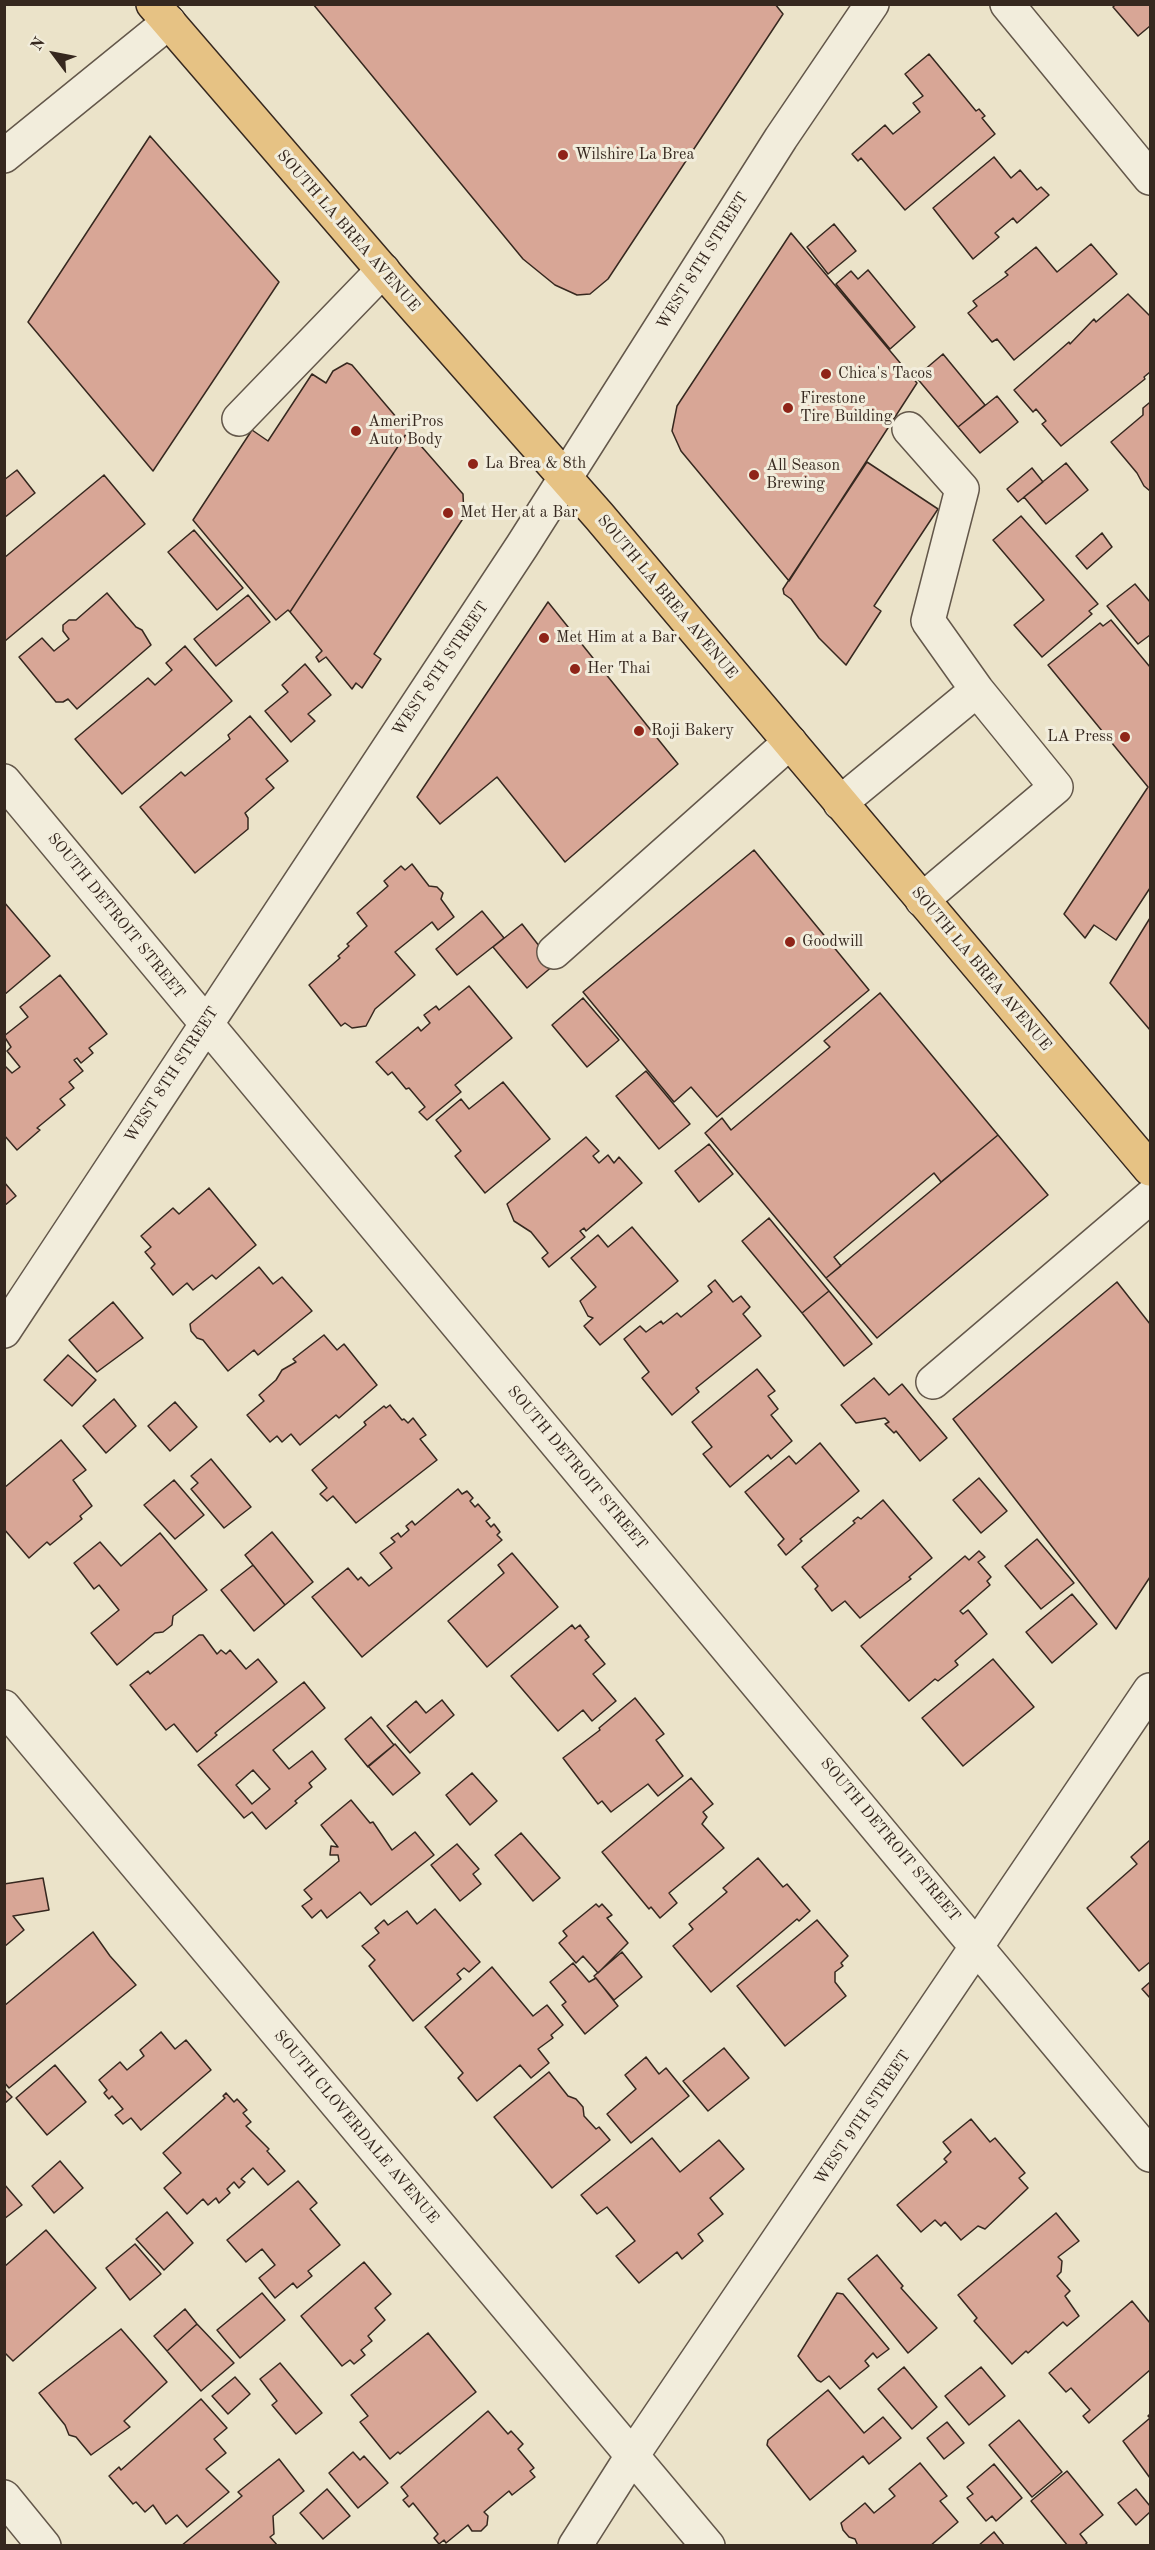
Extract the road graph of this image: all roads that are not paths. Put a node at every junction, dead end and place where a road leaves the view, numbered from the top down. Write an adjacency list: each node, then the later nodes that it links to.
1 (872, 4): 9 (street, WEST 8TH STREET)
2 (1007, 4): 5 (street)
3 (161, 13): 4 (street); 6 (main road, SOUTH LA BREA AVENUE)
4 (4, 156)
5 (1150, 178)
6 (383, 270): 7 (street); 9 (main road, SOUTH LA BREA AVENUE)
7 (239, 419)
8 (909, 429): 10 (street)
9 (566, 478): 11 (main road, SOUTH LA BREA AVENUE); 16 (street, WEST 8TH STREET)
10 (977, 690): 13 (street); 14 (street)
11 (790, 742): 13 (main road, SOUTH LA BREA AVENUE); 15 (street)
12 (4, 781): 16 (street, SOUTH DETROIT STREET)
13 (840, 803): 14 (main road, SOUTH LA BREA AVENUE)
14 (922, 900): 17 (main road, SOUTH LA BREA AVENUE)
15 (554, 952)
16 (205, 1024): 19 (street, WEST 8TH STREET); 23 (street, SOUTH DETROIT STREET)
17 (1150, 1169)
18 (1150, 1197): 20 (street)
19 (4, 1331)
20 (933, 1382)
21 (1150, 1690): 23 (street, WEST 9TH STREET)
22 (4, 1707): 25 (street, SOUTH CLOVERDALE AVENUE)
23 (979, 1947): 24 (street, SOUTH DETROIT STREET); 25 (street, WEST 9TH STREET)
24 (1150, 2155)
25 (632, 2456): 28 (street, WEST 9TH STREET); 29 (street, SOUTH CLOVERDALE AVENUE)
26 (4, 2497): 27 (street)
27 (44, 2546)
28 (575, 2546)
29 (708, 2546)

